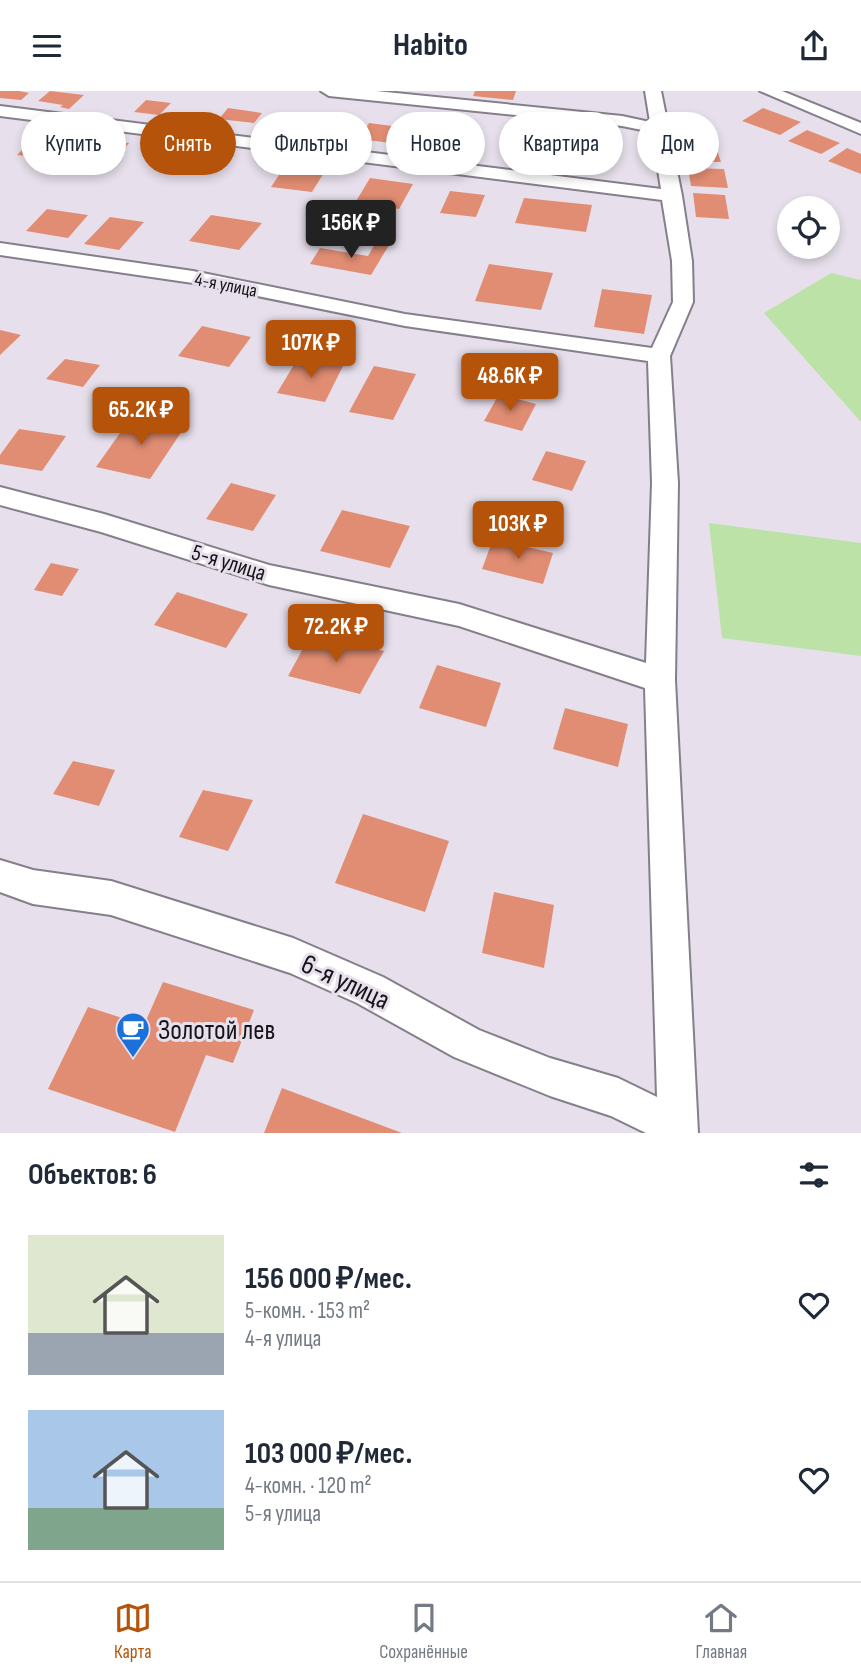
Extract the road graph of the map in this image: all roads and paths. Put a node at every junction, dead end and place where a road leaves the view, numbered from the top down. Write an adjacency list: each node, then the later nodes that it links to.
1 (329, 91): 6 (street)
2 (653, 91): 5 (street)
3 (768, 91): 7 (street)
4 (0, 111): 9 (street)
5 (657, 112)
6 (637, 124)
7 (861, 129)
8 (669, 175): 9 (street)
9 (673, 196): 11 (street)
10 (0, 249): 11 (street, 4-я улица)
11 (659, 356): 13 (street)
12 (0, 496): 13 (street, 5-я улица)
13 (660, 680): 15 (street)
14 (0, 876): 15 (street, 6-я улица)
15 (678, 1131)

